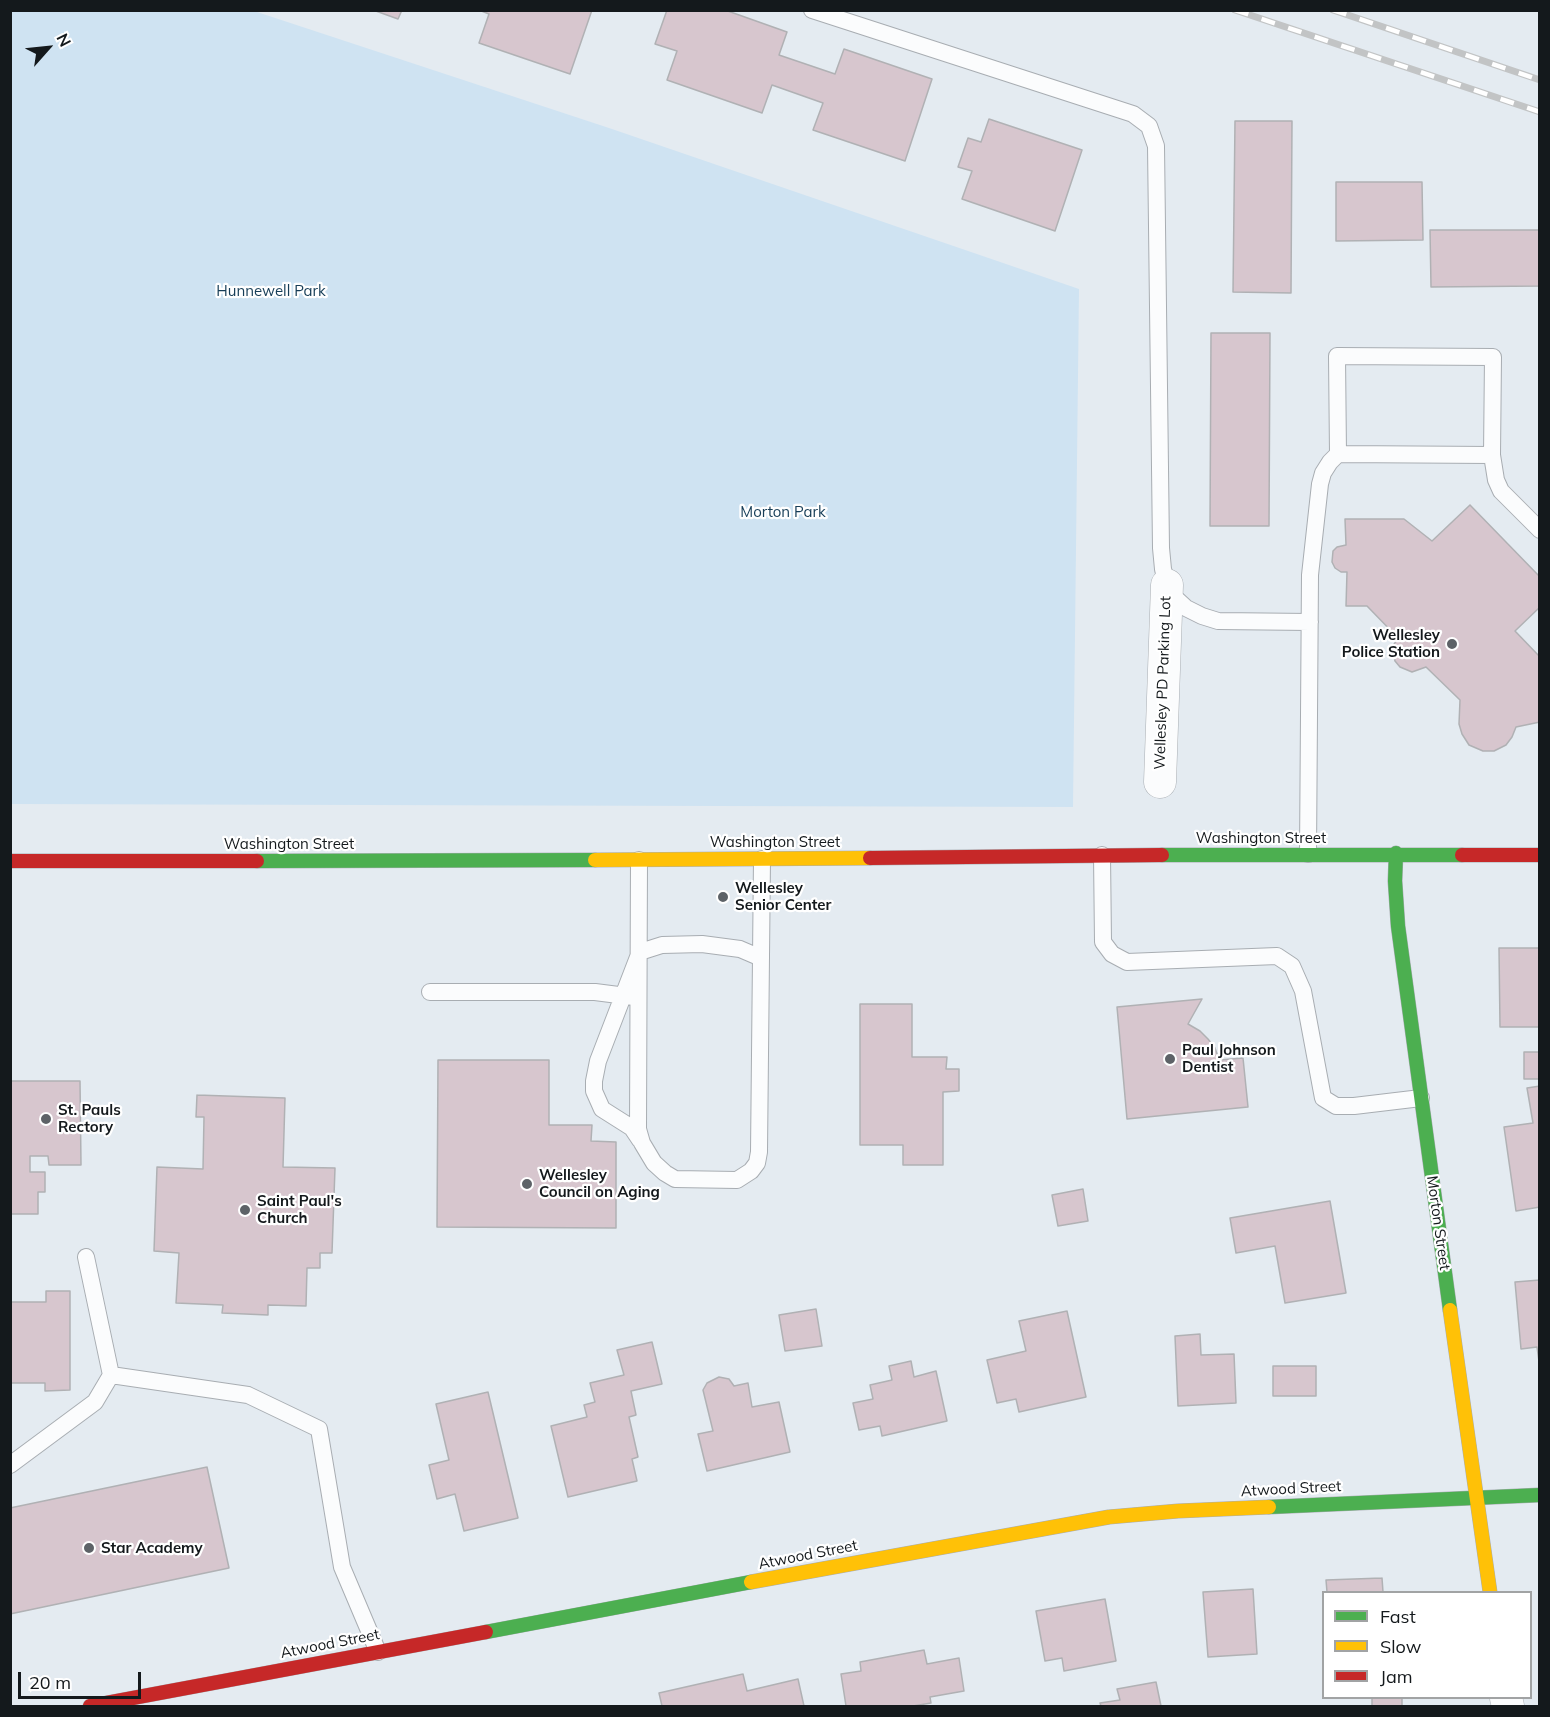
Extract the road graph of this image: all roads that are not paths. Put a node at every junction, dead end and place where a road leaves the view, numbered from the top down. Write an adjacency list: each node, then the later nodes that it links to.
1 (812, 10): 5 (lane)
2 (1338, 454): 3 (lane); 3 (lane); 6 (lane)
3 (1492, 455): 4 (lane)
4 (1539, 530)
5 (1167, 585): 6 (lane); 7 (street, Wellesley PD Parking Lot)
6 (1310, 622): 8 (lane)
7 (1160, 782)
8 (1308, 854): 9 (street, Washington Street); 10 (street, Washington Street)
9 (1396, 854): 11 (street, Washington Street); 19 (street, Morton Street)
10 (1102, 855): 12 (street, Washington Street); 19 (lane)
11 (1539, 855)
12 (762, 859): 13 (street, Washington Street); 16 (lane)
13 (639, 860): 14 (street, Washington Street); 15 (lane)
14 (10, 861)
15 (640, 952): 16 (lane); 18 (lane)
16 (761, 958): 20 (lane)
17 (430, 993): 18 (lane)
18 (632, 997): 20 (lane); 20 (lane)
19 (1421, 1098): 25 (street, Morton Street)
20 (642, 1143)
21 (86, 1257): 22 (lane)
22 (111, 1375): 23 (lane); 27 (lane)
23 (10, 1465)
24 (1539, 1496): 25 (street, Atwood Street)
25 (1475, 1497): 26 (street, Morton Street); 27 (street, Atwood Street)
26 (1490, 1591)
27 (378, 1652): 28 (street, Atwood Street)
28 (90, 1707)

